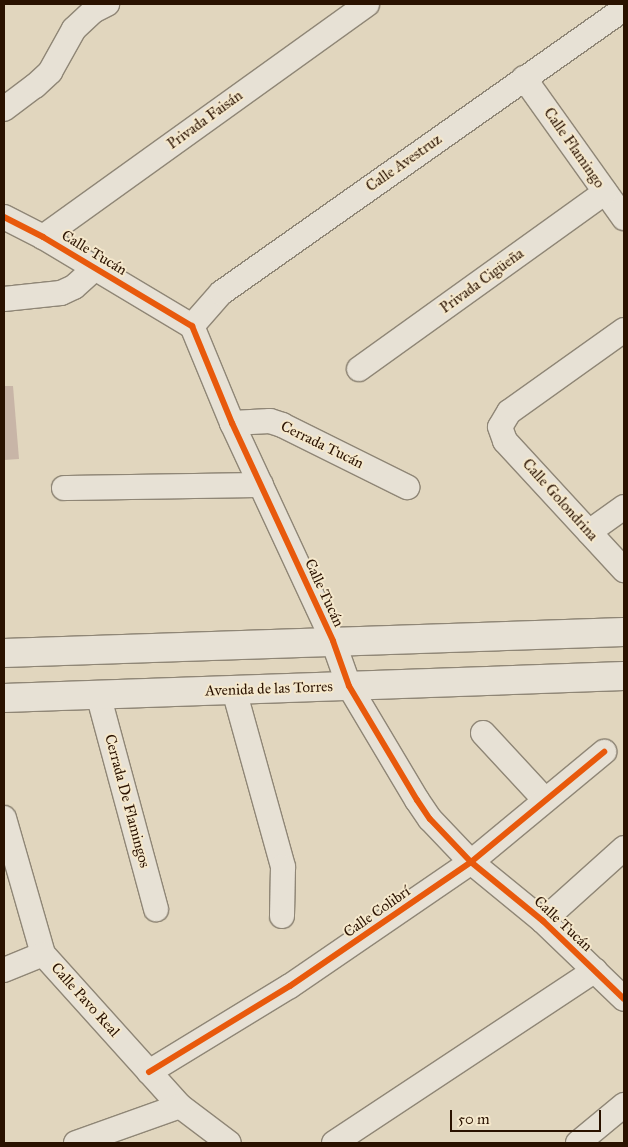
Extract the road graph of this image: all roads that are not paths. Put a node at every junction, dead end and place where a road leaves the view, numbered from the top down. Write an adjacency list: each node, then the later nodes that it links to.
1 (107, 4): 5 (street)
2 (367, 4): 9 (street, Privada Faisán)
3 (624, 9): 4 (street, Calle Avestruz)
4 (524, 78): 6 (street, Calle Flamingo); 12 (street, Calle Avestruz)
5 (4, 109)
6 (605, 192): 8 (street, Calle Flamingo); 14 (street, Privada Cigüeña)
7 (4, 216): 9 (street, Calle Tucán)
8 (624, 218)
9 (43, 237): 10 (street, Calle Tucán)
10 (95, 268): 11 (street); 12 (street, Calle Tucán)
11 (4, 299)
12 (192, 326): 15 (street, Calle Tucán)
13 (624, 330): 20 (street, Calle Golondrina)
14 (358, 369)
15 (232, 423): 16 (street, Calle Tucán); 17 (street, Cerrada Tucán)
16 (261, 485): 18 (street); 23 (street, Calle Tucán)
17 (407, 487)
18 (64, 488)
19 (624, 507): 20 (street)
20 (589, 532): 21 (street, Calle Golondrina)
21 (624, 570)
22 (624, 632): 23 (main road)
23 (333, 641): 24 (main road); 26 (street, Calle Tucán)
24 (4, 653)
25 (624, 676): 26 (main road, Avenida de las Torres)
26 (349, 686): 27 (main road, Avenida de las Torres); 35 (street, Calle Tucán)
27 (234, 690): 28 (main road, Avenida de las Torres); 37 (street)
28 (98, 694): 29 (main road, Avenida de las Torres); 36 (street, Cerrada De Flamingos)
29 (4, 698)
30 (483, 733): 32 (street)
31 (604, 752): 32 (street, Calle Colibrí)
32 (544, 800): 35 (street, Calle Colibrí)
33 (4, 818): 39 (street, Calle Pavo Real)
34 (624, 848): 38 (street)
35 (471, 862): 38 (street, Calle Tucán); 43 (street, Calle Colibrí)
36 (156, 909)
37 (282, 916)
38 (543, 921): 41 (street, Calle Tucán)
39 (43, 954): 40 (street); 43 (street, Calle Pavo Real)
40 (4, 970)
41 (595, 970): 42 (street, Calle Tucán); 48 (street)
42 (624, 999)
43 (149, 1072): 45 (street, Calle Pavo Real)
44 (624, 1104): 49 (street)
45 (180, 1106): 46 (street); 47 (street, Calle Pavo Real)
46 (76, 1143)
47 (229, 1143)
48 (334, 1143)
49 (578, 1143)

